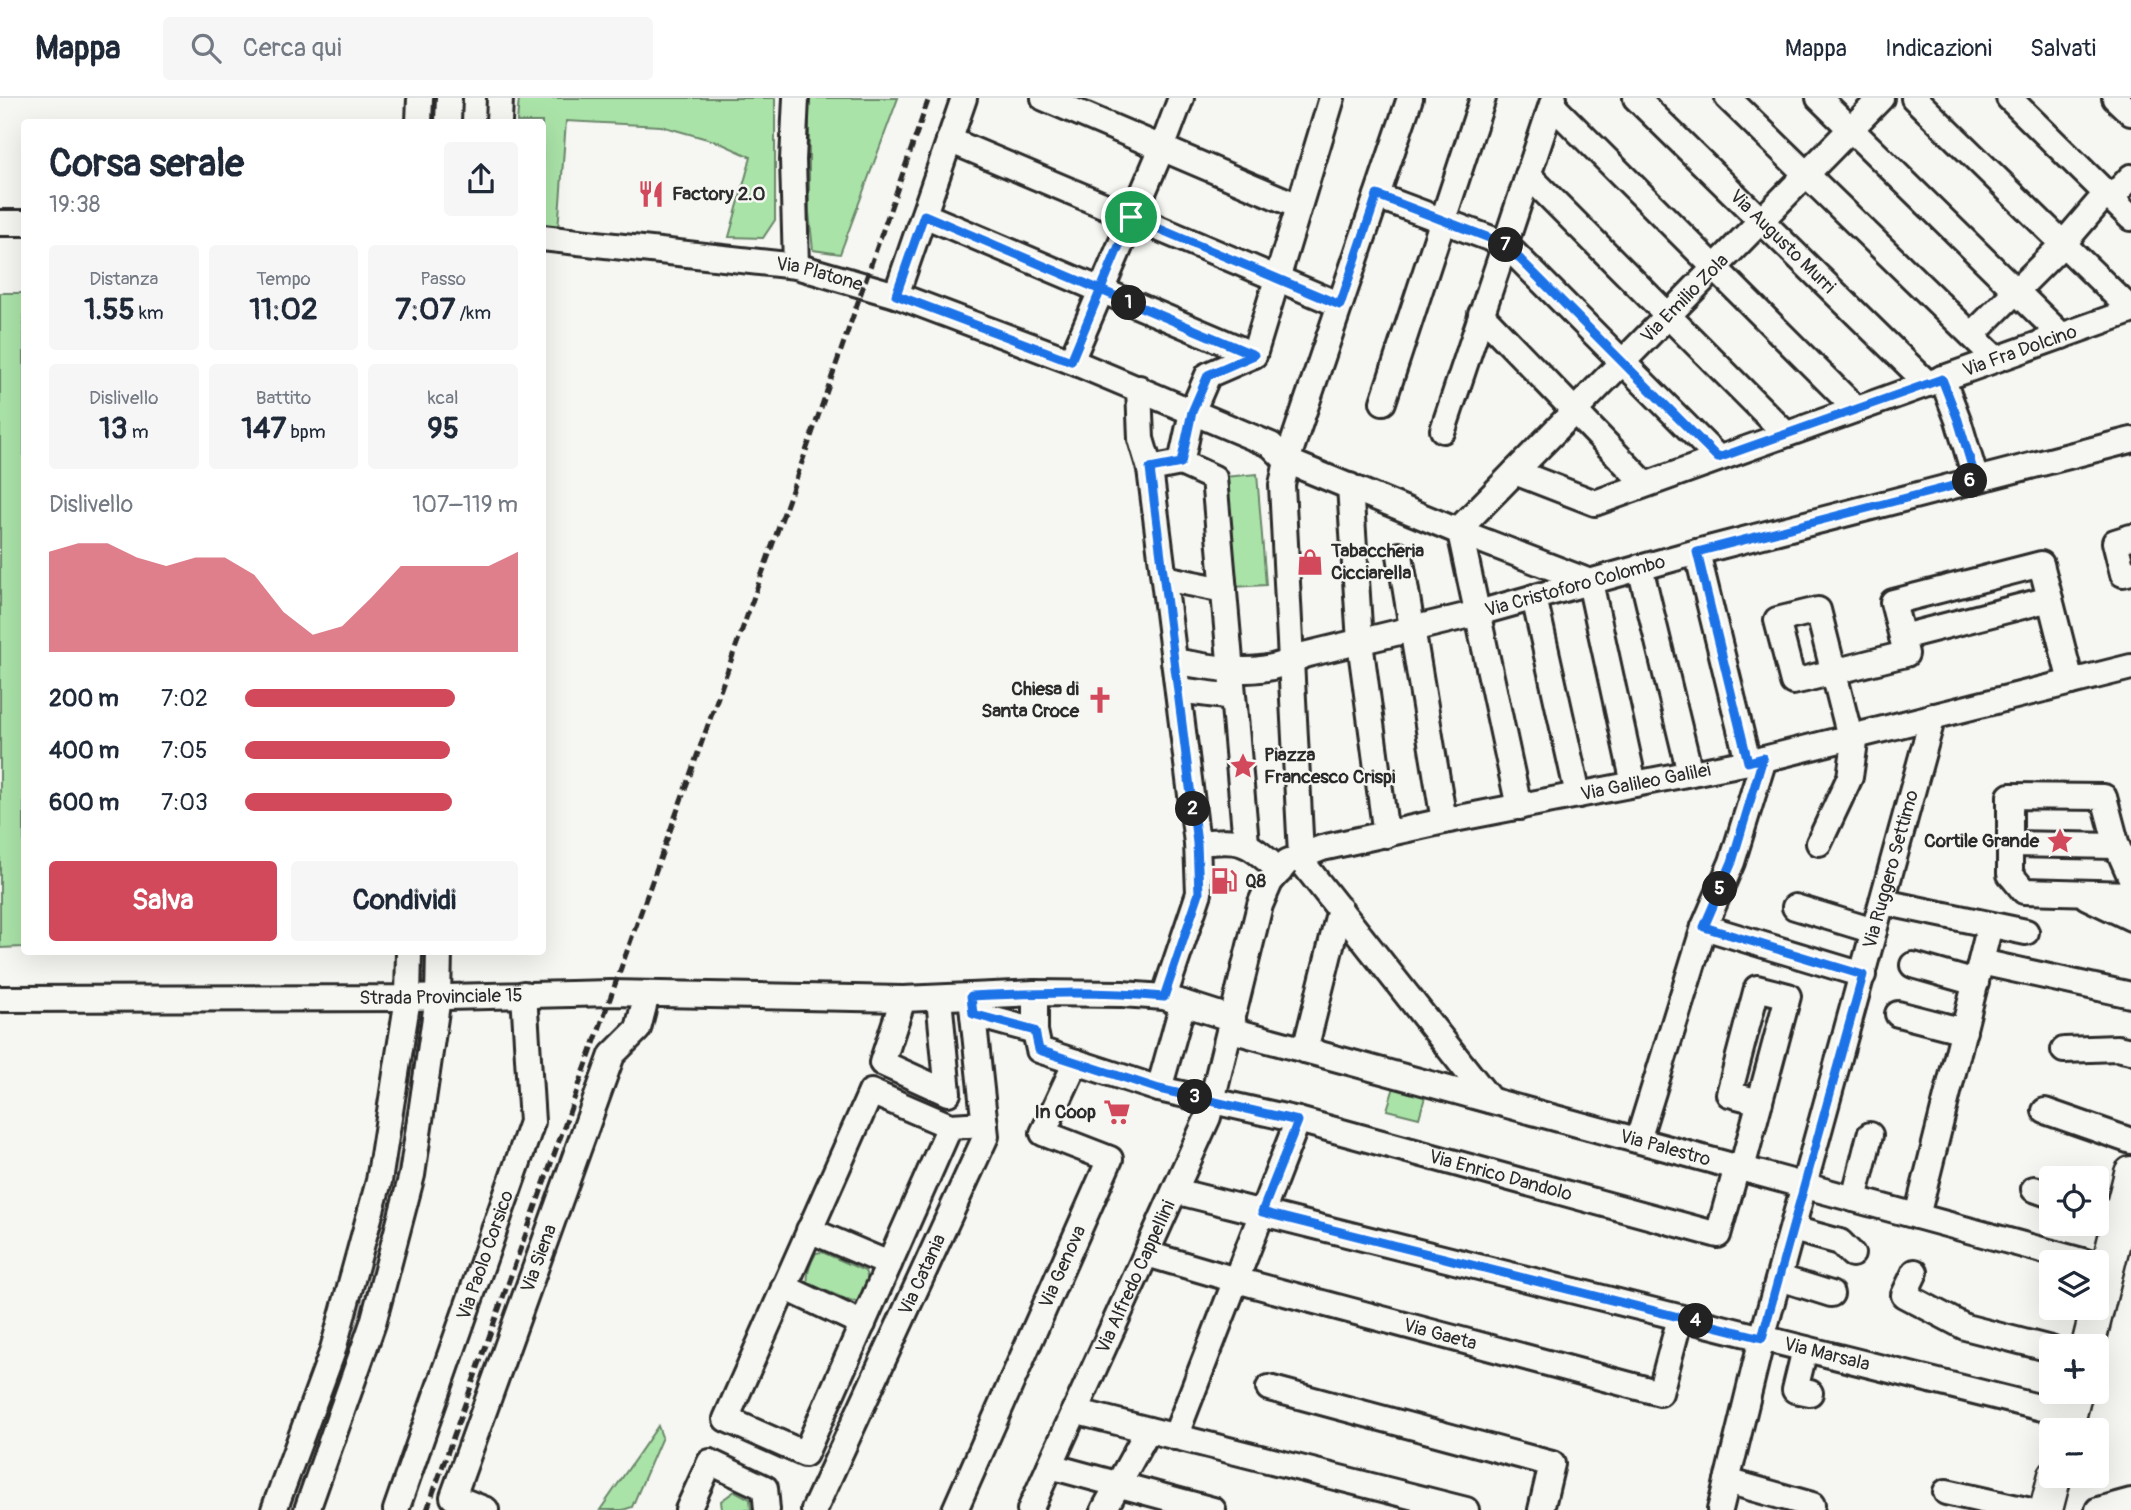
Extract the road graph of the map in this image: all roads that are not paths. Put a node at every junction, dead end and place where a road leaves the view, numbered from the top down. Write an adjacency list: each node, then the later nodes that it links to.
1 (421, 98): 20 (street)
2 (449, 98): 21 (street)
3 (499, 98): 22 (street)
4 (796, 98): 42 (street)
5 (964, 98): 24 (street)
6 (1044, 98): 25 (street)
7 (1181, 98): 25 (street)
8 (1332, 98): 31 (street)
9 (1410, 98): 29 (street)
10 (1482, 98): 35 (street)
11 (1636, 98): 36 (street, Via Augusto Murri)
12 (1728, 98): 27 (street)
13 (1819, 98): 23 (street)
14 (1881, 98): 23 (street, Via Emilio Zola)
15 (1914, 98): 41 (street)
16 (2009, 98): 30 (street)
17 (2115, 98): 19 (street)
18 (1553, 102): 26 (street); 43 (street)
19 (2131, 113)
20 (419, 119)
21 (448, 119)
22 (499, 119)
23 (1851, 129): 27 (street, Via Emilio Zola); 46 (street)
24 (949, 140): 32 (street); 33 (street)
25 (1163, 148): 31 (street); 33 (street)
26 (1528, 174): 40 (street); 51 (street)
27 (1806, 174): 36 (street, Via Emilio Zola); 52 (street)
28 (2131, 177): 30 (street)
29 (1377, 195): 35 (street); 48 (street)
30 (2109, 197): 34 (street); 41 (street)
31 (1298, 206): 44 (street)
32 (924, 215): 45 (street); 47 (street)
33 (1131, 217): 44 (street); 45 (street)
34 (2131, 218)
35 (1441, 220): 40 (street); 60 (street)
36 (1762, 220): 43 (street, Via Emilio Zola); 58 (street, Via Augusto Murri)
37 (0, 223): 38 (street)
38 (21, 223)
39 (546, 238): 42 (street, Via Platone)
40 (1505, 244): 50 (street); 57 (street)
41 (2063, 244): 46 (street); 49 (street)
42 (796, 266): 47 (street, Via Platone)
43 (1715, 268): 51 (street, Via Emilio Zola); 62 (street)
44 (1278, 278): 48 (street); 54 (street)
45 (1101, 290): 54 (street); 56 (street)
46 (2016, 290): 52 (street); 53 (street)
47 (896, 295): 56 (street, Via Platone)
48 (1340, 305): 67 (street)
49 (2131, 311): 53 (street, Via Fra Dolcino)
50 (1481, 314): 63 (street); 64 (street)
51 (1668, 316): 57 (street, Via Emilio Zola); 65 (street)
52 (1972, 335): 55 (street)
53 (2062, 336): 55 (street, Via Fra Dolcino)
54 (1254, 355): 61 (street)
55 (1996, 359): 58 (street, Via Fra Dolcino)
56 (1071, 361): 59 (street, Via Platone)
57 (1623, 362): 63 (street, Via Emilio Zola); 68 (street)
58 (1935, 381): 62 (street, Via Fra Dolcino); 72 (street)
59 (1131, 385): 61 (street, Via Platone); 70 (street)
60 (1382, 402)
61 (1194, 408): 67 (street, Via Platone); 69 (street)
62 (1856, 409): 65 (street, Via Fra Dolcino)
63 (1574, 411): 71 (street, Via Emilio Zola); 73 (street)
64 (1443, 430)
65 (1786, 434): 68 (street, Via Fra Dolcino)
66 (2131, 440): 72 (street, Via Cristoforo Colombo)
67 (1294, 457): 74 (street, Via Platone); 90 (street)
68 (1718, 458): 73 (street, Via Fra Dolcino)
69 (1181, 463): 70 (street); 83 (street)
70 (1150, 469): 81 (street)
71 (1515, 472): 73 (street, Via Fra Dolcino); 75 (street, Via Emilio Zola)
72 (1976, 480): 77 (street, Via Cristoforo Colombo)
73 (1645, 484)
74 (1350, 486): 75 (street, Via Platone); 89 (street)
75 (1459, 531): 82 (street, Via Platone); 86 (street)
76 (2131, 537): 80 (street)
77 (1697, 552): 79 (street, Via Cristoforo Colombo); 100 (street)
78 (1400, 555): 87 (street)
79 (1640, 567): 82 (street, Via Cristoforo Colombo); 101 (street)
80 (2127, 573)
81 (1164, 578): 83 (street); 91 (street)
82 (1590, 582): 84 (street, Via Cristoforo Colombo); 102 (street)
83 (1224, 590): 93 (street)
84 (1534, 597): 86 (street, Via Cristoforo Colombo); 103 (street)
85 (2050, 599): 88 (street); 88 (street); 95 (street)
86 (1478, 613): 87 (street, Via Cristoforo Colombo); 104 (street)
87 (1413, 629): 89 (street, Via Cristoforo Colombo); 105 (street)
88 (1902, 637): 94 (street)
89 (1360, 642): 90 (street, Via Cristoforo Colombo); 106 (street)
90 (1298, 659): 93 (street, Via Cristoforo Colombo); 112 (street)
91 (1174, 661): 93 (street, Via Cristoforo Colombo); 96 (street)
92 (2131, 667): 95 (street, Via Galileo Galilei)
93 (1231, 670): 97 (street)
94 (1833, 672): 94 (street); 99 (street)
95 (2071, 682): 98 (street, Via Galileo Galilei)
96 (1178, 690): 97 (street); 107 (street)
97 (1233, 697): 108 (street)
98 (1933, 716): 99 (street, Via Galileo Galilei); 117 (street, Via Ruggero Settimo)
99 (1853, 736): 100 (street, Via Galileo Galilei); 109 (street)
100 (1756, 760): 101 (street, Via Galileo Galilei); 122 (street)
101 (1690, 773): 102 (street, Via Galileo Galilei)
102 (1634, 784): 103 (street, Via Galileo Galilei)
103 (1578, 795): 104 (street, Via Galileo Galilei)
104 (1519, 807): 105 (street, Via Galileo Galilei)
105 (1444, 821): 106 (street, Via Galileo Galilei)
106 (1386, 835): 112 (street, Via Galileo Galilei)
107 (1197, 843): 108 (street); 140 (street)
108 (1246, 843): 113 (street)
109 (1819, 843)
110 (2010, 844): 111 (street); 111 (street); 115 (street)
111 (2117, 846): 114 (street)
112 (1310, 857): 113 (street); 119 (street)
113 (1280, 871): 144 (street, Via Alfredo Cappellini)
114 (2131, 878)
115 (2077, 892): 116 (street); 120 (street)
116 (2131, 894)
117 (1883, 902): 121 (street); 123 (street, Via Ruggero Settimo)
118 (1795, 907): 123 (street)
119 (1340, 909): 146 (street); 151 (street)
120 (2131, 918)
121 (1990, 925): 124 (street); 128 (street)
122 (1704, 927): 129 (street); 158 (street)
123 (1874, 931): 129 (street, Via Ruggero Settimo)
124 (2026, 932)
125 (409, 955): 136 (street)
126 (439, 955): 135 (street)
127 (1913, 965): 128 (street)
128 (1978, 972): 133 (street); 145 (street)
129 (1863, 975): 162 (street, Via Ruggero Settimo)
130 (1035, 993): 140 (street, Via Palestro); 141 (street, Strada Provinciale 15); 143 (street)
131 (524, 994): 132 (street, Strada Provinciale 15); 135 (street, Strada Provinciale 15); 200 (street, Via Paolo Corsico)
132 (647, 994): 139 (street, Strada Provinciale 15); 201 (street, Via Siena)
133 (2131, 995)
134 (1788, 996): 160 (street)
135 (438, 997): 136 (street, Strada Provinciale 15); 199 (street)
136 (408, 998): 138 (street, Strada Provinciale 15); 198 (street)
137 (940, 998): 139 (street, Strada Provinciale 15); 139 (street); 141 (street, Strada Provinciale 15)
138 (0, 999)
139 (892, 999)
140 (1173, 1000): 144 (street, Via Palestro); 150 (street)
141 (973, 1013): 143 (street); 155 (street, Via Catania)
142 (1898, 1014): 145 (street)
143 (1035, 1031): 149 (street, Via Enrico Dandolo)
144 (1234, 1031): 146 (street, Via Palestro); 152 (street, Via Alfredo Cappellini)
145 (1964, 1031): 166 (street)
146 (1305, 1050): 151 (street, Via Palestro)
147 (2064, 1050): 148 (street)
148 (2131, 1051)
149 (1076, 1062): 150 (street, Via Enrico Dandolo); 205 (street, Via Genova)
150 (1159, 1089): 152 (street, Via Enrico Dandolo)
151 (1490, 1100): 158 (street, Via Palestro)
152 (1213, 1101): 154 (street, Via Enrico Dandolo); 163 (street, Via Alfredo Cappellini)
153 (2045, 1111): 159 (street)
154 (1298, 1121): 160 (street, Via Enrico Dandolo); 165 (street)
155 (985, 1124): 156 (street); 204 (street, Via Catania)
156 (950, 1126): 169 (street); 174 (street)
157 (1870, 1135): 164 (street)
158 (1637, 1140): 160 (street, Via Palestro)
159 (2131, 1141)
160 (1740, 1168): 162 (street, Via Palestro)
161 (2131, 1173): 167 (main road)
162 (1805, 1186): 164 (street, Via Palestro); 168 (street, Via Ruggero Settimo)
163 (1175, 1191): 165 (street, Via Marsala); 172 (street, Via Alfredo Cappellini)
164 (1854, 1199): 166 (street, Via Palestro)
165 (1262, 1212): 177 (street); 180 (street, Via Marsala)
166 (1917, 1216): 170 (street, Via Palestro)
167 (2116, 1220): 171 (main road)
168 (1793, 1229): 173 (street); 176 (street, Via Ruggero Settimo)
169 (809, 1230): 174 (street); 178 (street)
170 (2042, 1250)
171 (2103, 1250)
172 (1147, 1254): 177 (street, Via Gaeta); 187 (street, Via Alfredo Cappellini)
173 (1852, 1254)
174 (889, 1264): 181 (street)
175 (1915, 1272): 183 (street)
176 (1780, 1279): 179 (street); 182 (street, Via Ruggero Settimo)
177 (1236, 1280): 180 (street, Via Gaeta); 190 (street)
178 (784, 1287): 181 (street); 181 (street)
179 (1832, 1294)
180 (1681, 1318): 182 (street, Via Marsala)
181 (863, 1324)
182 (1762, 1338): 184 (street, Via Marsala); 192 (street, Via Ruggero Settimo)
183 (2039, 1346)
184 (1805, 1349): 186 (street); 188 (street, Via Marsala)
185 (1269, 1388): 210 (street)
186 (1810, 1393)
187 (1074, 1411): 189 (street); 191 (street, Via Alfredo Cappellini)
188 (2071, 1412)
189 (1148, 1430): 190 (street); 193 (street)
190 (1175, 1437): 209 (street)
191 (1049, 1466): 193 (street); 206 (street, Via Alfredo Cappellini)
192 (1727, 1481): 197 (street); 211 (street, Via Ruggero Settimo)
193 (1118, 1485): 207 (street); 208 (street)
194 (2052, 1488): 213 (main road)
195 (1946, 1492): 212 (street)
196 (2131, 1501): 214 (street)
197 (1812, 1505)
198 (274, 1510)
199 (307, 1510)
200 (396, 1510)
201 (486, 1510)
202 (688, 1510): 203 (street)
203 (767, 1510)
204 (814, 1510)
205 (955, 1510)
206 (1030, 1510)
207 (1104, 1510)
208 (1213, 1510)
209 (1466, 1510)
210 (1541, 1510)
211 (1720, 1510)
212 (2026, 1510)
213 (2046, 1510)
214 (2098, 1510)

